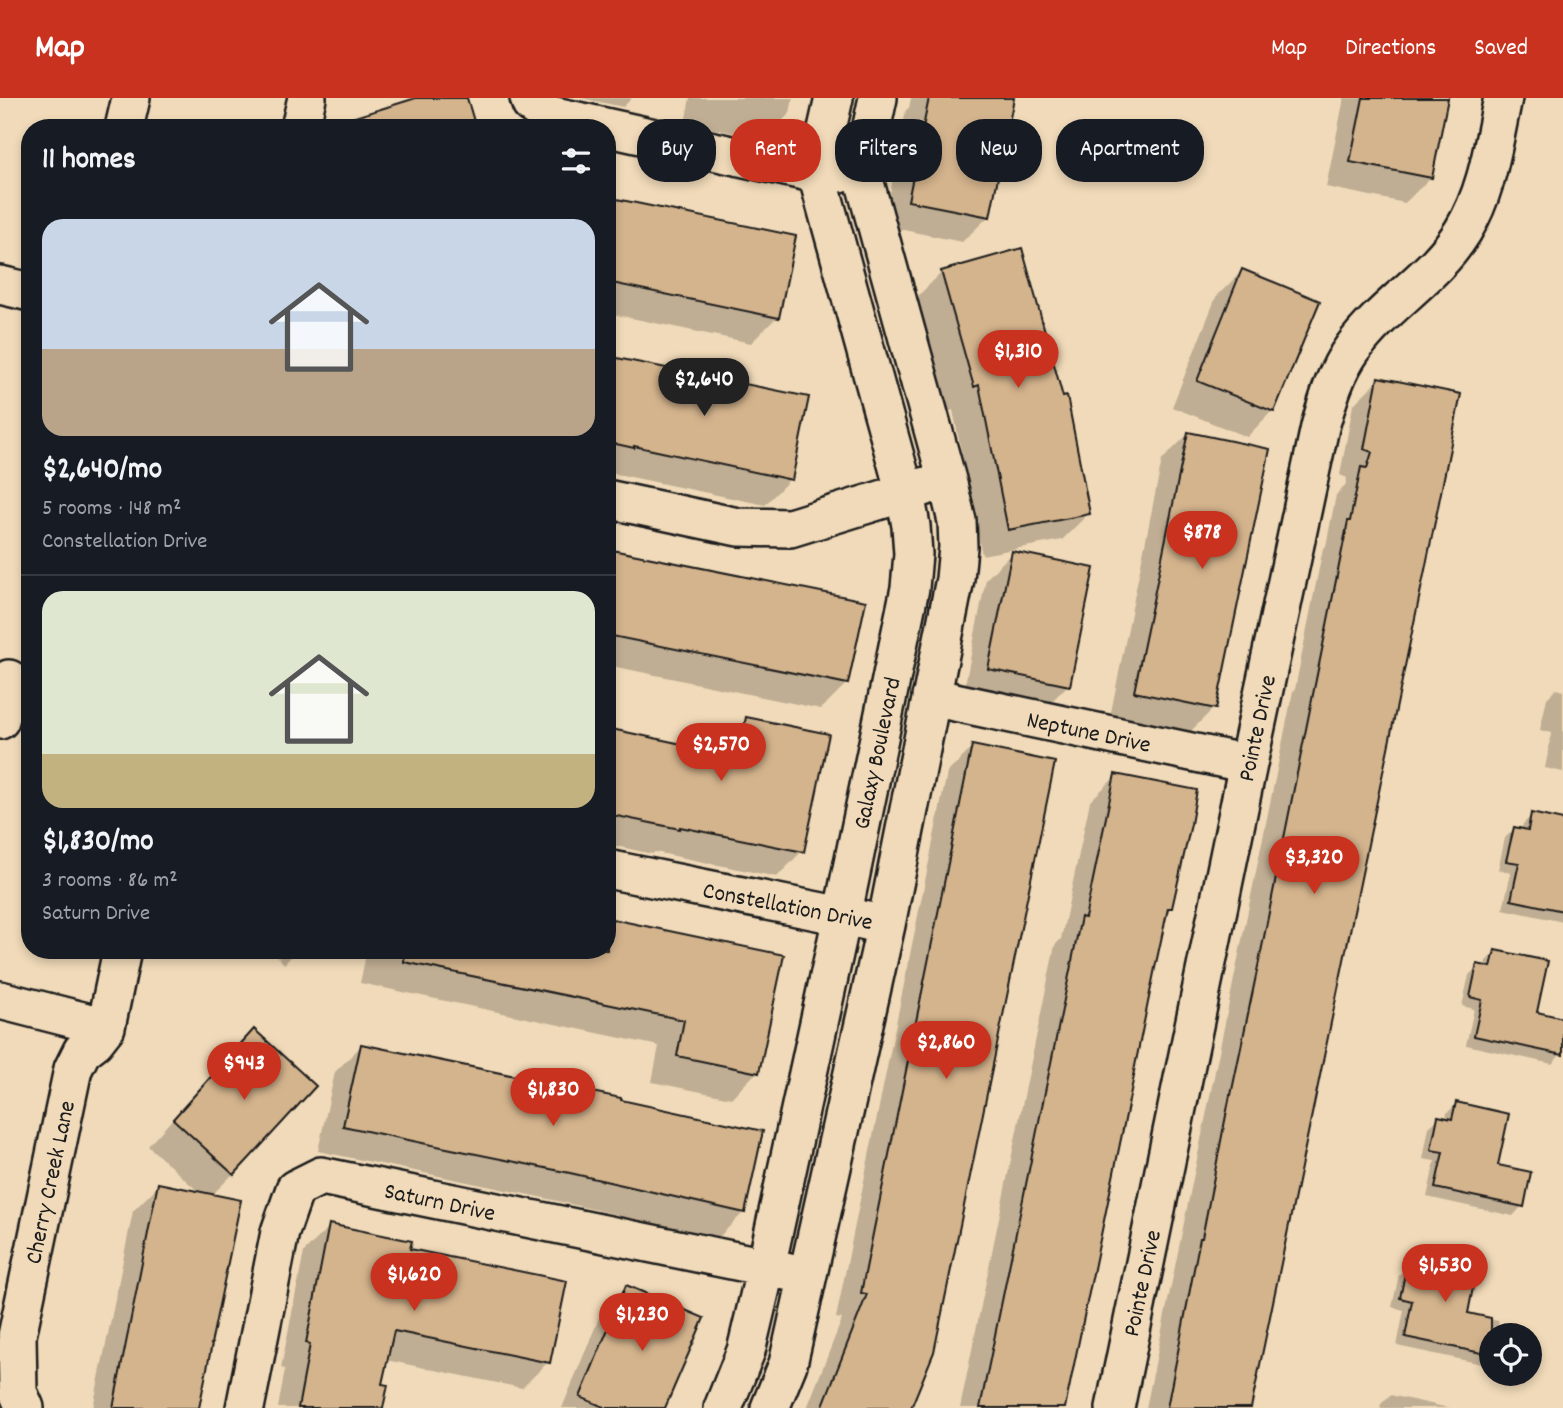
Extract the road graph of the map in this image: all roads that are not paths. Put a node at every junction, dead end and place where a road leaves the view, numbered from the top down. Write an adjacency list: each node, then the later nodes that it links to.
1 (131, 98): 7 (street)
2 (307, 98): 8 (street)
3 (529, 98): 9 (street)
4 (834, 98): 13 (street, Galaxy Boulevard)
5 (878, 98): 10 (street, Galaxy Boulevard)
6 (1503, 98): 24 (street, Pointe Drive)
7 (126, 119)
8 (302, 119)
9 (569, 119)
10 (874, 119)
11 (616, 129): 12 (street)
12 (730, 155)
13 (821, 156)
14 (819, 182): 19 (street, Galaxy Boulevard)
15 (864, 182): 18 (street, Galaxy Boulevard)
16 (0, 285): 17 (street)
17 (21, 290)
18 (947, 480): 19 (street); 22 (street, Galaxy Boulevard)
19 (905, 493): 20 (street); 26 (street, Galaxy Boulevard)
20 (616, 501)
21 (13, 680): 23 (street)
22 (931, 697): 24 (street, Neptune Drive); 27 (street, Galaxy Boulevard)
23 (0, 720)
24 (1248, 764): 37 (street, Pointe Drive)
25 (616, 871): 26 (street, Constellation Drive)
26 (842, 917): 27 (street, Constellation Drive); 31 (street, Galaxy Boulevard)
27 (886, 925): 32 (street, Galaxy Boulevard)
28 (120, 959): 30 (street)
29 (0, 1000): 30 (street)
30 (106, 1027): 33 (street, Cherry Creek Lane)
31 (766, 1267): 32 (street, Saturn Drive); 34 (street, Saturn Drive); 35 (street, Galaxy Boulevard)
32 (808, 1277): 36 (street, Galaxy Boulevard)
33 (15, 1396)
34 (246, 1408)
35 (723, 1408)
36 (770, 1408)
37 (1115, 1408)

